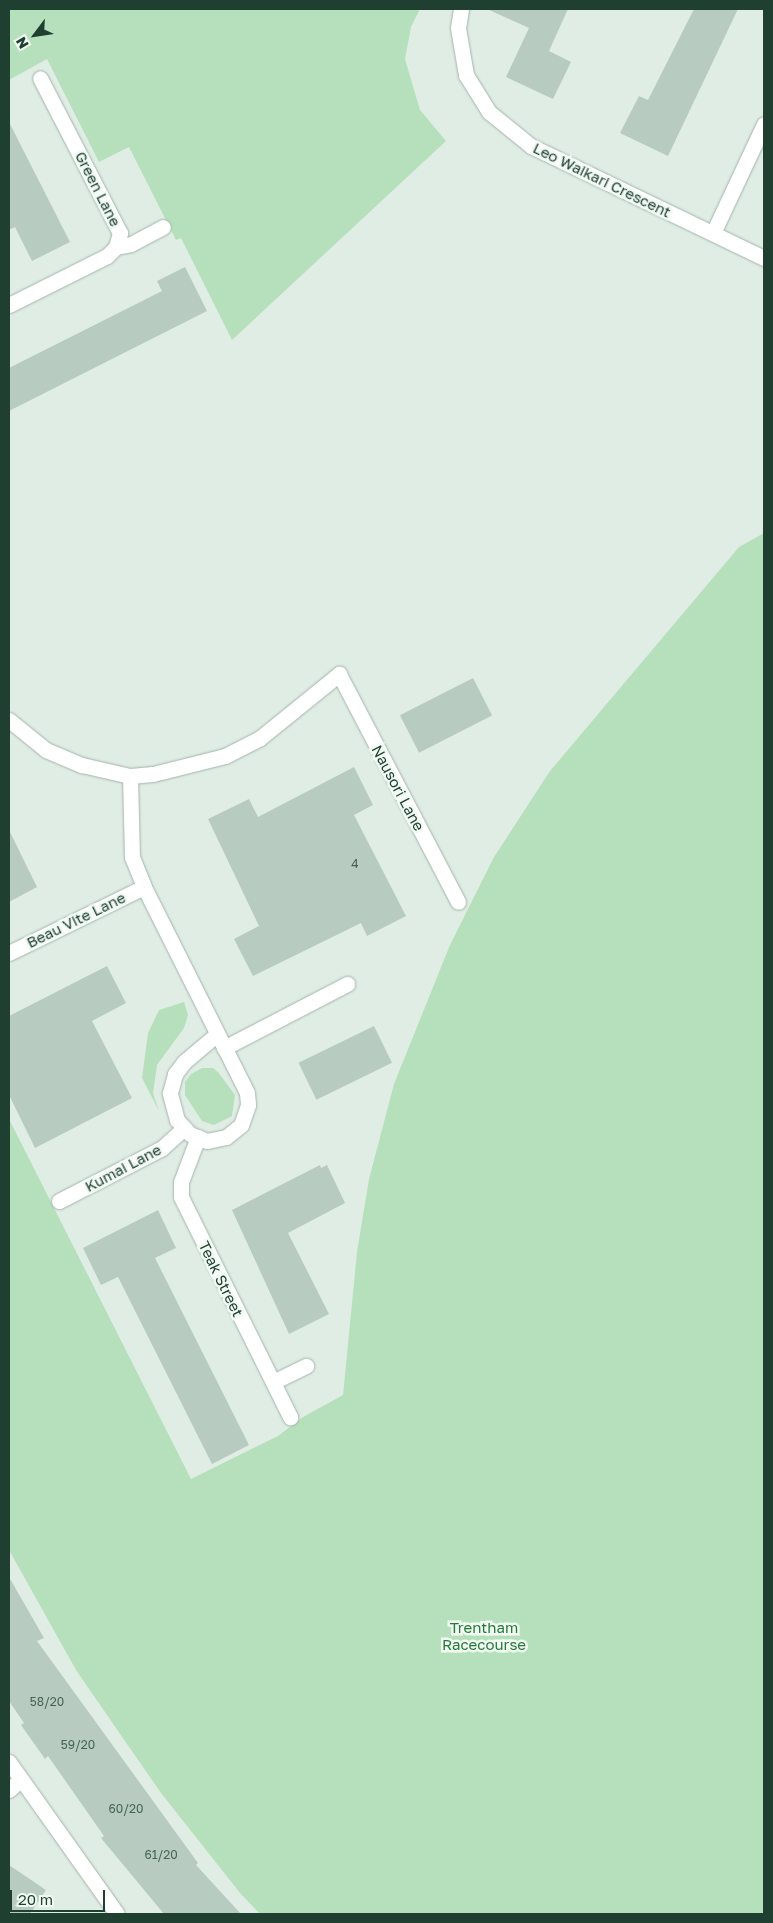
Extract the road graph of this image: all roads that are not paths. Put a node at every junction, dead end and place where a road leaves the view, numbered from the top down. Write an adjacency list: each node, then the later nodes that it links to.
1 (461, 9): 5 (street, Leo Waikari Crescent)
2 (40, 78): 6 (street, Green Lane)
3 (764, 124): 5 (street)
4 (163, 227): 6 (street)
5 (713, 233): 7 (street, Leo Waikari Crescent)
6 (116, 247): 8 (street, Green Lane)
7 (764, 258)
8 (9, 305)
9 (9, 720): 10 (street)
10 (130, 776): 11 (street); 12 (street, Nausori Lane)
11 (144, 887): 13 (street, Beau Vite Lane); 15 (street)
12 (458, 902)
13 (9, 953)
14 (348, 984): 15 (street)
15 (220, 1041): 16 (street); 17 (street)
16 (184, 1128): 17 (street); 18 (street, Kumai Lane)
17 (198, 1138): 20 (street, Teak Street)
18 (59, 1202)
19 (306, 1366): 20 (street)
20 (273, 1382): 21 (street, Teak Street)
21 (290, 1417)
22 (9, 1762): 23 (street)
23 (15, 1785): 24 (street)
24 (117, 1914)

